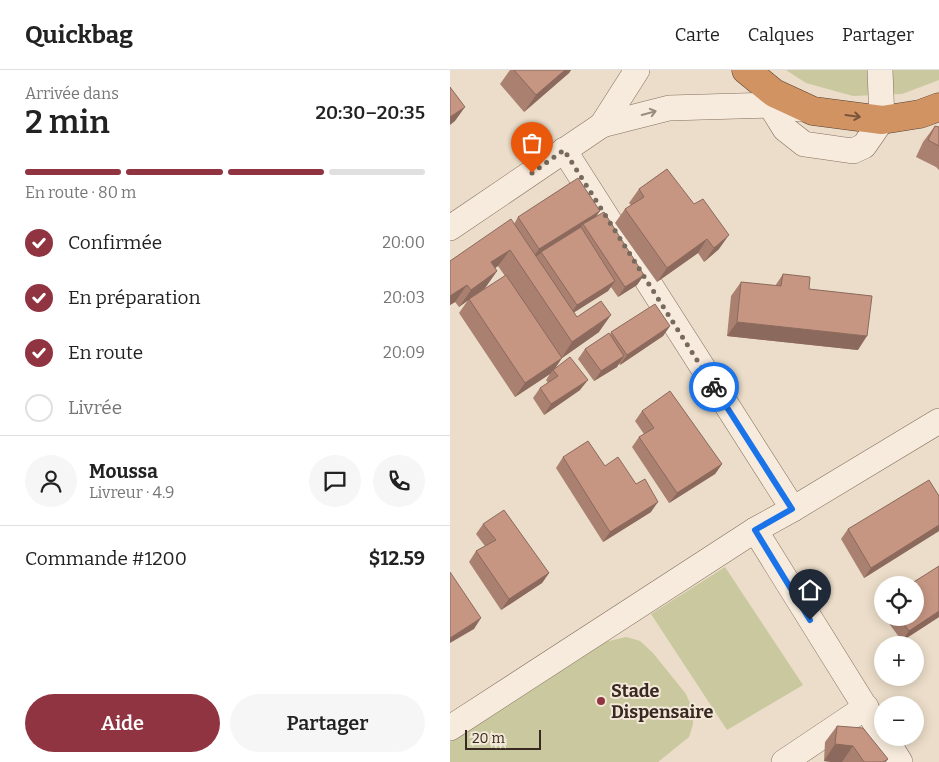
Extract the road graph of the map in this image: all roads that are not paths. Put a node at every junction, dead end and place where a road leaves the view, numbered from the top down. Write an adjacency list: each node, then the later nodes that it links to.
1 (637, 70): 8 (street)
2 (746, 70): 6 (highway)
3 (880, 70): 7 (street)
4 (770, 105): 6 (street); 7 (street); 8 (street, one-way to 4)
5 (939, 107): 7 (highway)
6 (813, 111): 7 (highway, one-way to 7)
7 (893, 119): 9 (highway)
8 (602, 125): 10 (street)
9 (939, 130)
10 (564, 150): 11 (street); 13 (street)
11 (450, 228)
12 (939, 421): 13 (street)
13 (792, 509): 14 (street)
14 (755, 530): 15 (street); 17 (street)
15 (866, 707): 16 (street); 19 (street)
16 (874, 720)
17 (450, 728)
18 (889, 746): 20 (street)
19 (784, 762)
20 (900, 762)

